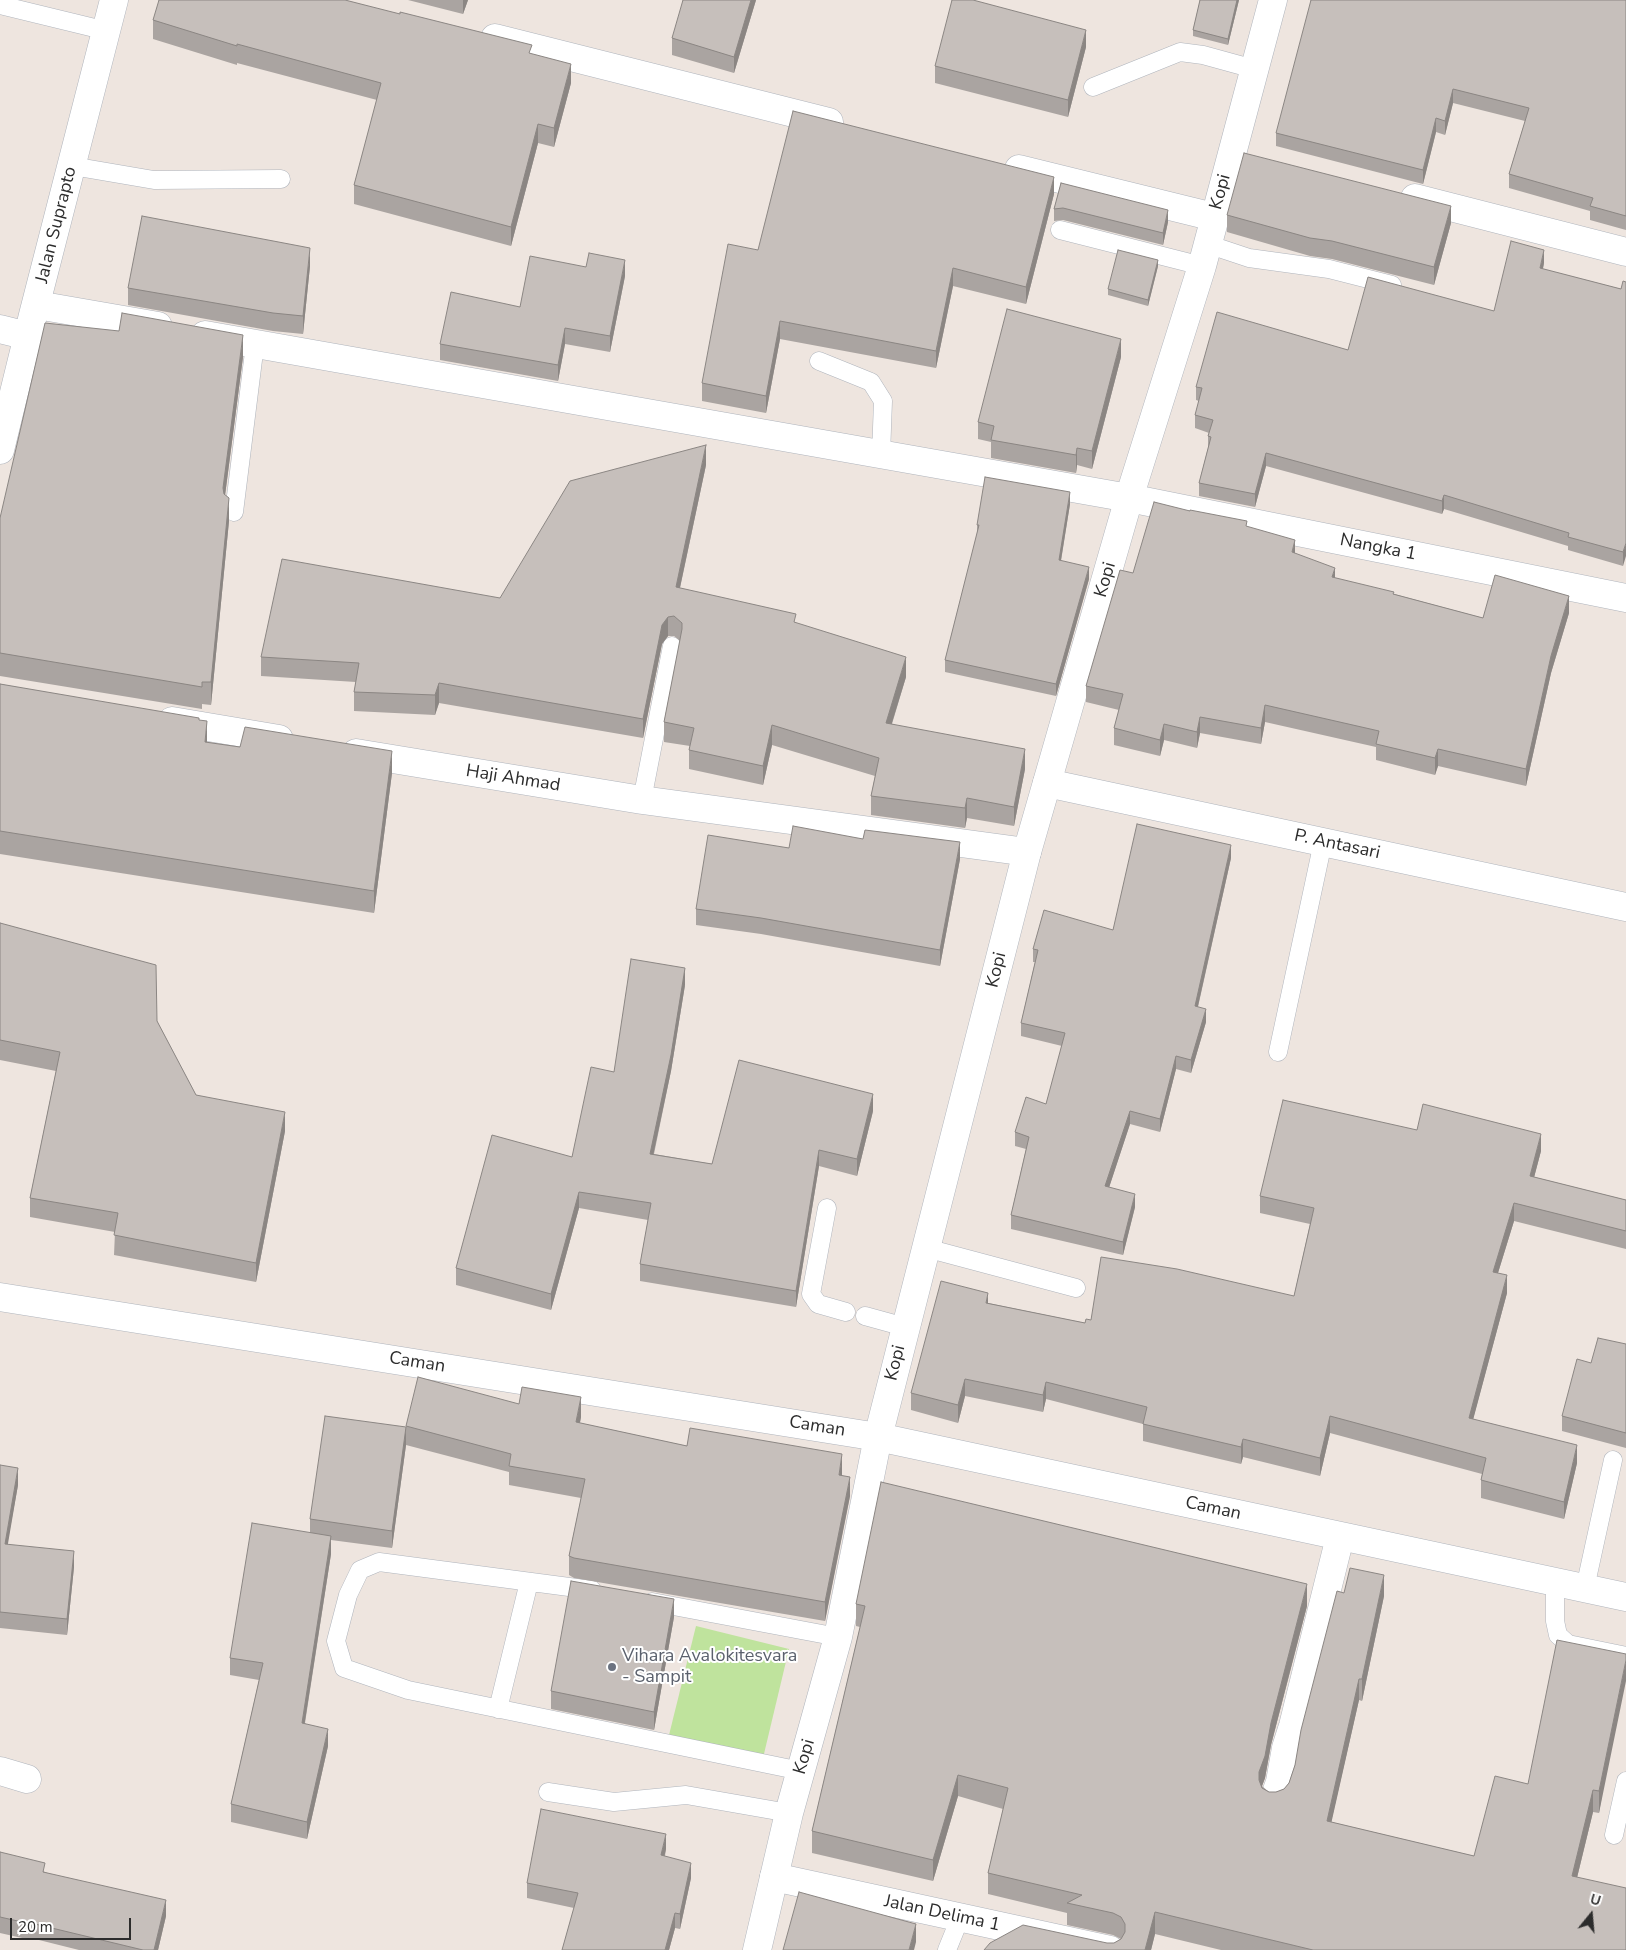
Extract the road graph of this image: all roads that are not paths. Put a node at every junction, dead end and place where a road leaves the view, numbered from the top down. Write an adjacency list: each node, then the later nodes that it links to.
1 (114, 0): 4 (street, Jalan Suprapto)
2 (1273, 0): 6 (street, Kopi)
3 (0, 5): 4 (lane)
4 (107, 31): 12 (street, Jalan Suprapto)
5 (467, 31): 8 (street)
6 (1254, 69): 7 (lane); 9 (street, Kopi)
7 (1093, 87)
8 (855, 128)
9 (1232, 151): 10 (street); 15 (street, Kopi)
10 (1261, 159)
11 (991, 162): 15 (street)
12 (72, 166): 13 (lane); 20 (street, Jalan Suprapto)
13 (282, 179)
14 (1395, 193): 17 (street)
15 (1214, 217): 18 (street, Kopi)
16 (1060, 230): 18 (lane)
17 (1626, 252)
18 (1204, 255): 19 (lane); 27 (street, Kopi)
19 (1406, 288)
20 (36, 305): 22 (street, Jalan Suprapto); 23 (street, Nangka 1)
21 (0, 330): 22 (street)
22 (28, 336): 25 (street, Jalan Suprapto)
23 (255, 344): 26 (street, Nangka 1); 28 (lane)
24 (819, 361): 26 (lane)
25 (2, 435)
26 (881, 455): 27 (street, Nangka 1)
27 (1129, 498): 29 (street, Nangka 1); 34 (street, Kopi)
28 (234, 512)
29 (1626, 598)
30 (672, 646): 35 (lane)
31 (145, 716): 32 (street)
32 (300, 743)
33 (329, 748): 35 (street, Haji Ahmad)
34 (1047, 783): 36 (street, P. Antasari); 37 (street, Kopi)
35 (642, 800): 37 (street, Haji Ahmad)
36 (1323, 842): 38 (street, P. Antasari); 39 (lane)
37 (1027, 852): 41 (street, Kopi)
38 (1626, 907)
39 (1278, 1052)
40 (827, 1208): 44 (lane)
41 (926, 1248): 42 (lane); 46 (street, Kopi)
42 (1076, 1288)
43 (0, 1297): 47 (street, Caman)
44 (846, 1312)
45 (865, 1316): 46 (lane)
46 (905, 1327): 47 (street, Kopi)
47 (878, 1437): 49 (street, Caman); 56 (street, Kopi)
48 (1613, 1460): 52 (lane)
49 (1340, 1537): 51 (street, Caman); 64 (street)
50 (529, 1582): 53 (lane); 58 (lane); 58 (lane)
51 (1555, 1582): 52 (street, Caman); 57 (lane)
52 (1585, 1588): 54 (street, Caman)
53 (605, 1592)
54 (1626, 1597)
55 (634, 1598): 56 (lane)
56 (838, 1637): 60 (street, Kopi)
57 (1626, 1656)
58 (498, 1709): 60 (lane)
59 (0, 1771): 61 (street)
60 (801, 1771): 65 (street, Kopi)
61 (27, 1779)
62 (1626, 1781): 66 (lane)
63 (548, 1792): 65 (lane)
64 (1274, 1799)
65 (790, 1813): 67 (street, Kopi)
66 (1614, 1835)
67 (774, 1877): 68 (street, Jalan Delima 1); 69 (street, Kopi)
68 (960, 1918): 70 (lane); 71 (street, Jalan Delima 1)
69 (757, 1950)
70 (947, 1950)
71 (1110, 1950)

